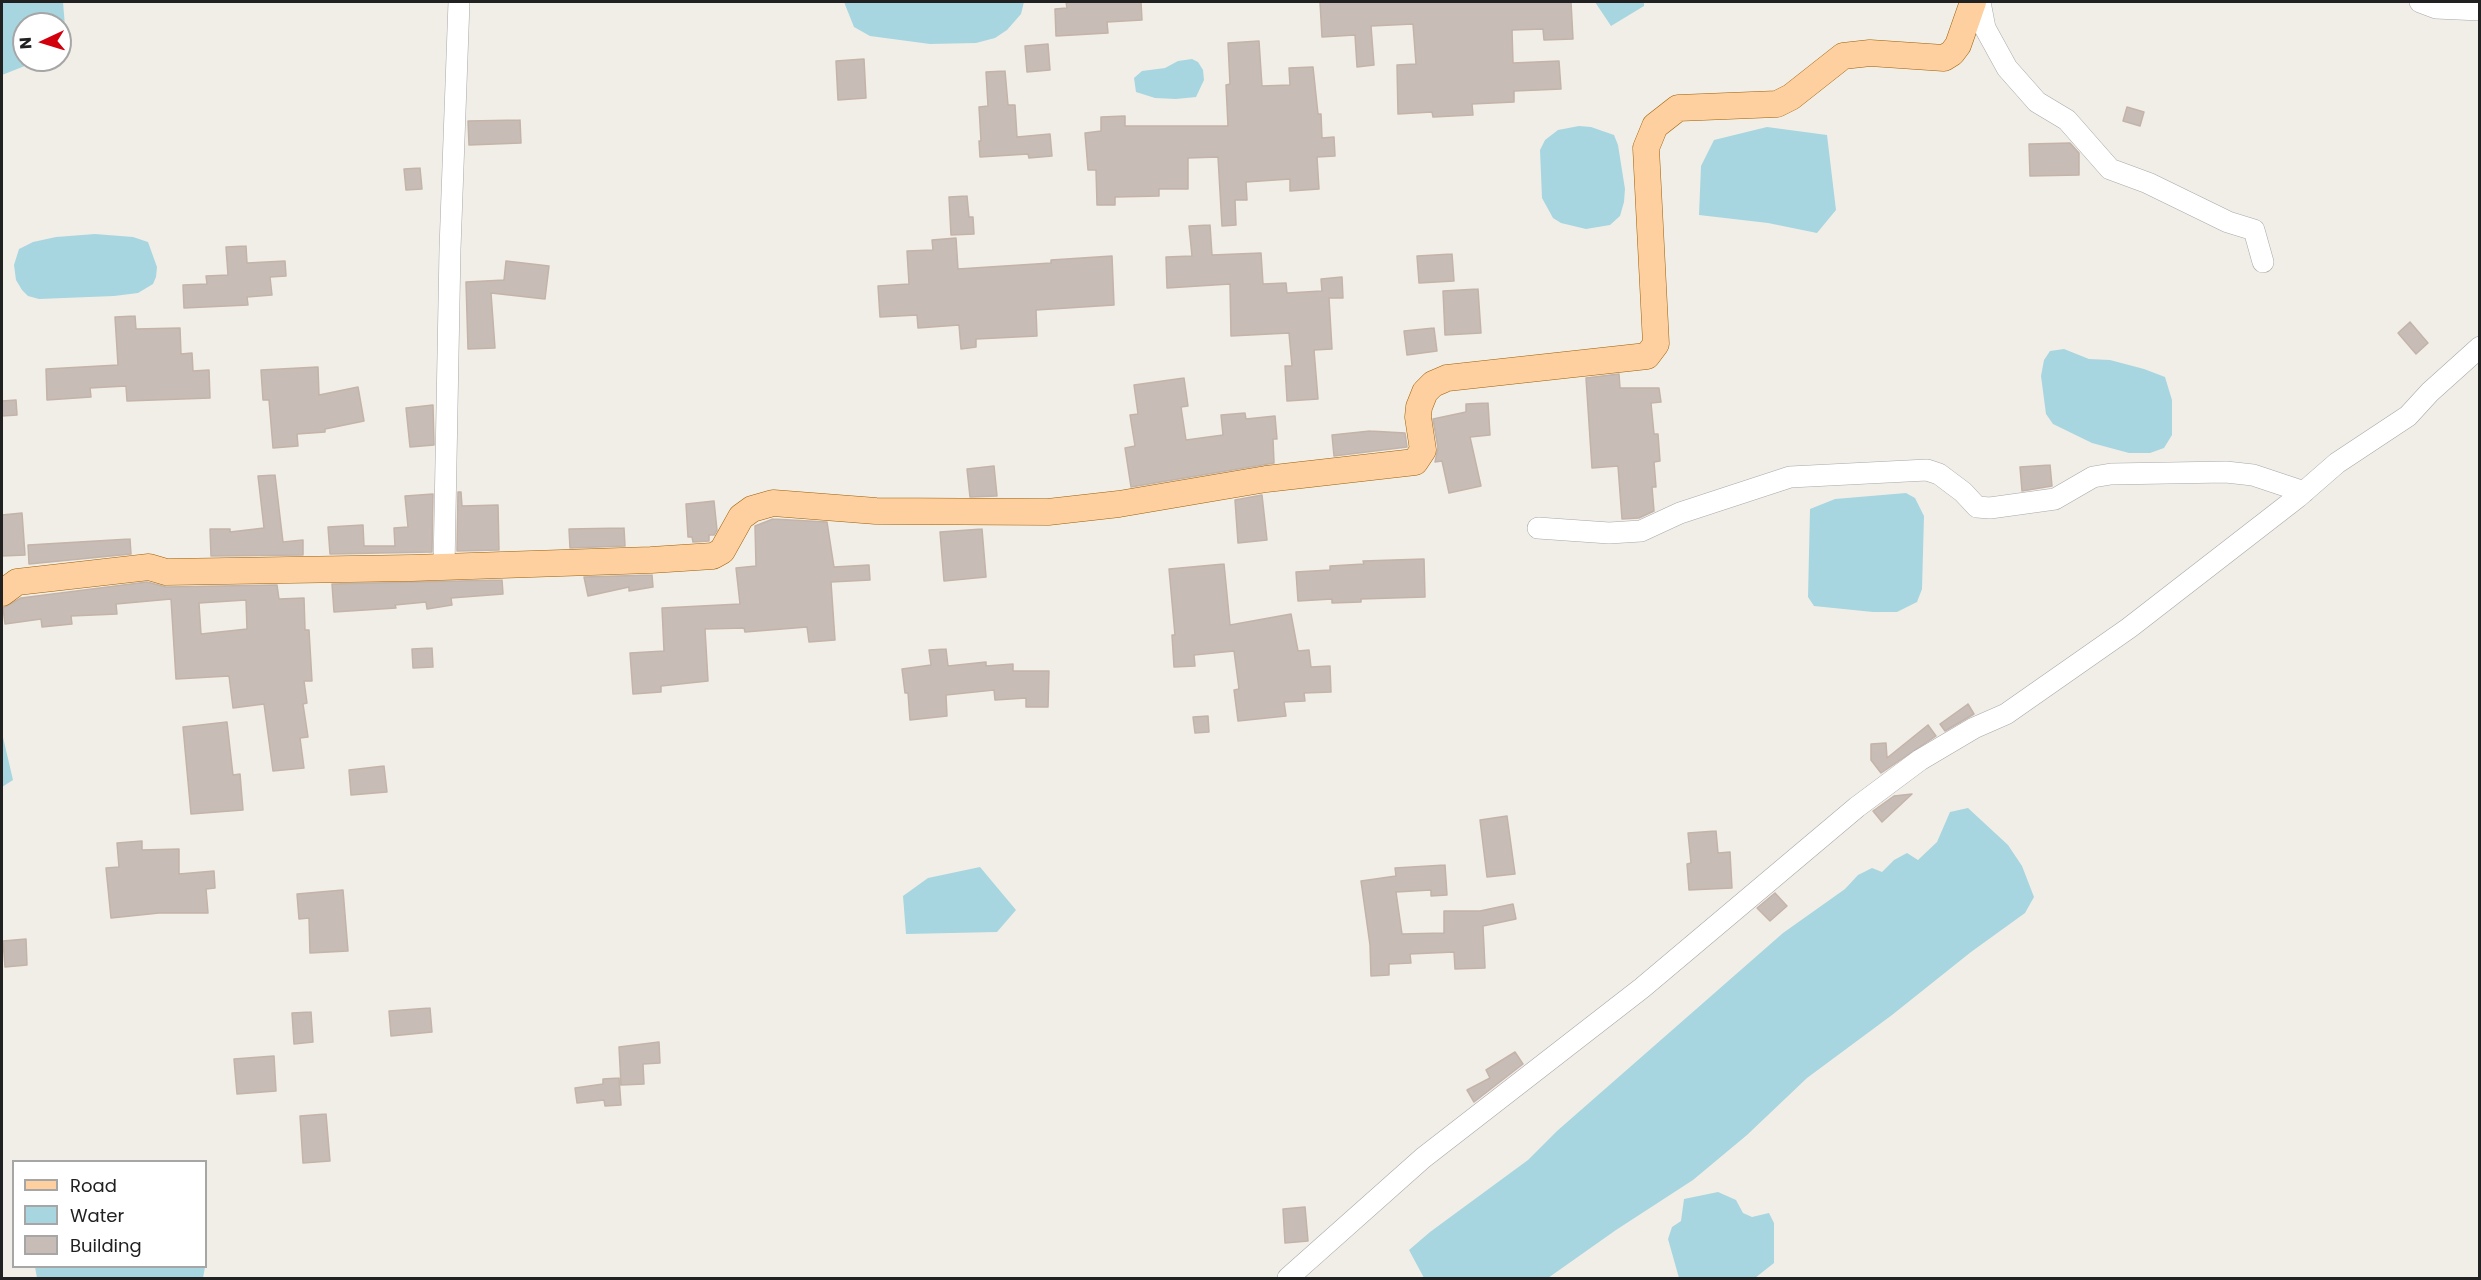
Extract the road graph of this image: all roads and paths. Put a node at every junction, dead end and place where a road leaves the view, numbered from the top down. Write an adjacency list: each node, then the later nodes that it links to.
1 (459, 2): 10 (street)
2 (1973, 2): 10 (main road)
3 (1980, 2): 6 (street)
4 (2420, 2): 5 (street)
5 (2480, 10)
6 (2263, 262)
7 (2480, 347): 8 (street)
8 (2304, 492): 9 (street); 12 (street)
9 (1538, 528)
10 (444, 567): 11 (main road)
11 (7, 585)
12 (1288, 1278)

